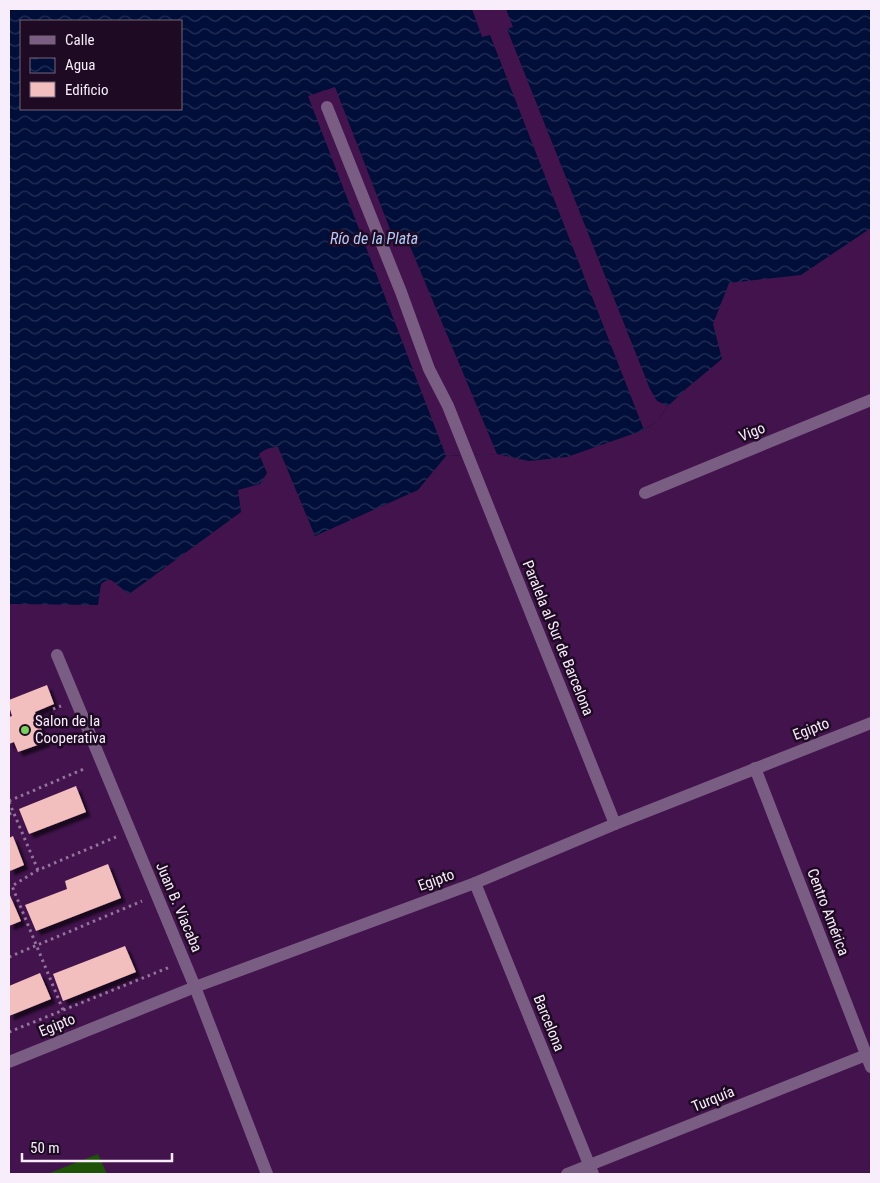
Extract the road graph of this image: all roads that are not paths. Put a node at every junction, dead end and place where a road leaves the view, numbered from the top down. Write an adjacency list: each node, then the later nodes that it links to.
1 (327, 107): 7 (street, Paralela al Sur de Barcelona)
2 (871, 400): 3 (street, Vigo)
3 (645, 493)
4 (56, 655): 9 (street, Juan B. Viacaba)
5 (871, 723): 6 (street, Egipto)
6 (755, 768): 7 (street, Egipto); 10 (street, Centro América)
7 (615, 824): 8 (street, Egipto)
8 (475, 883): 9 (street, Egipto); 13 (street, Barcelona)
9 (194, 986): 11 (street, Egipto); 14 (street, Juan B. Viacaba)
10 (869, 1054): 12 (street, Centro América); 13 (street, Turquía)
11 (9, 1062)
12 (871, 1067)
13 (591, 1170): 15 (street, Turquía)
14 (267, 1174)
15 (567, 1174)

